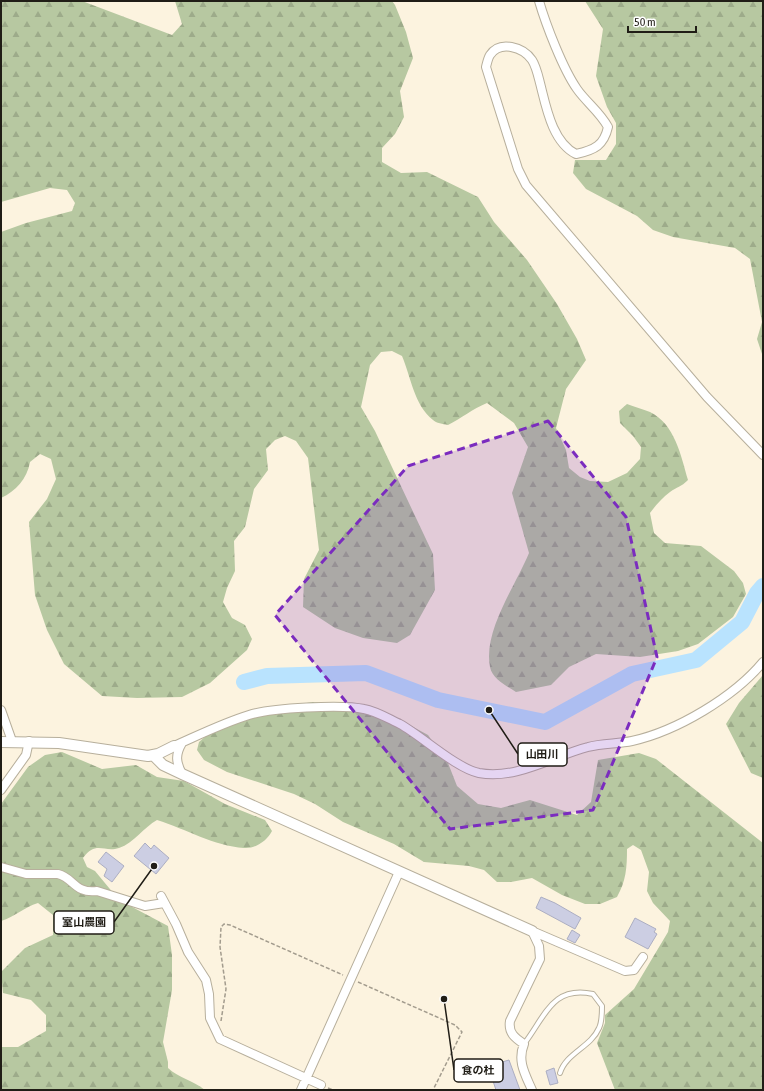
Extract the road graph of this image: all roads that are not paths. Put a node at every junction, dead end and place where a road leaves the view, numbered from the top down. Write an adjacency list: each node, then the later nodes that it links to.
1 (539, 1): 2 (street)
2 (763, 455)
3 (763, 662): 8 (street)
4 (1, 710): 5 (street)
5 (12, 741): 6 (street); 7 (street)
6 (29, 741): 9 (street); 11 (street)
7 (1, 742)
8 (178, 744): 9 (street); 10 (street)
9 (153, 755): 10 (street)
10 (182, 774): 13 (street)
11 (1, 790)
12 (1, 867): 18 (street)
13 (399, 872): 14 (street); 18 (street)
14 (532, 931): 15 (street); 16 (street)
15 (643, 957)
16 (524, 1044): 17 (lane); 21 (street)
17 (560, 1073)
18 (306, 1078): 19 (street); 20 (street)
19 (321, 1085)
20 (301, 1090)
21 (532, 1090)

